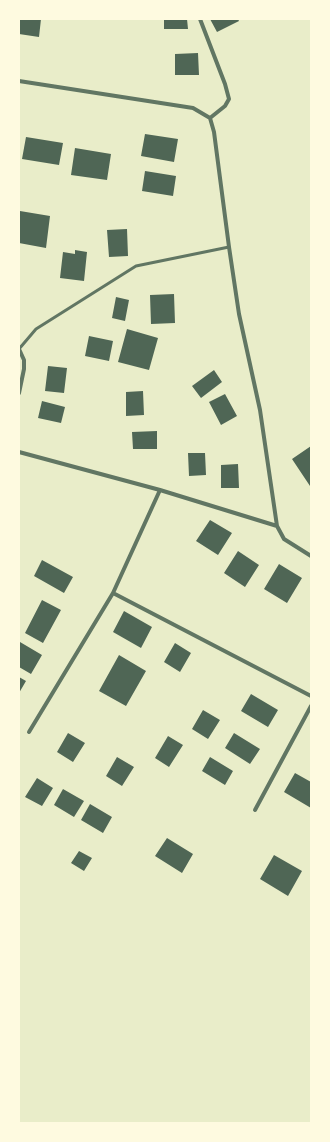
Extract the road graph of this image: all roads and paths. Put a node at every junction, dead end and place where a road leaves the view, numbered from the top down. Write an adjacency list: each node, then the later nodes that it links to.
1 (200, 19): 3 (street)
2 (19, 81): 3 (street)
3 (210, 118): 4 (street)
4 (229, 247): 5 (lane); 9 (street)
5 (19, 349): 6 (street)
6 (19, 393)
7 (19, 452): 8 (street)
8 (160, 490): 9 (street); 11 (street)
9 (277, 526): 10 (street)
10 (311, 556)
11 (113, 593): 12 (street); 14 (street)
12 (311, 696)
13 (311, 706): 15 (street)
14 (29, 732)
15 (255, 810)

